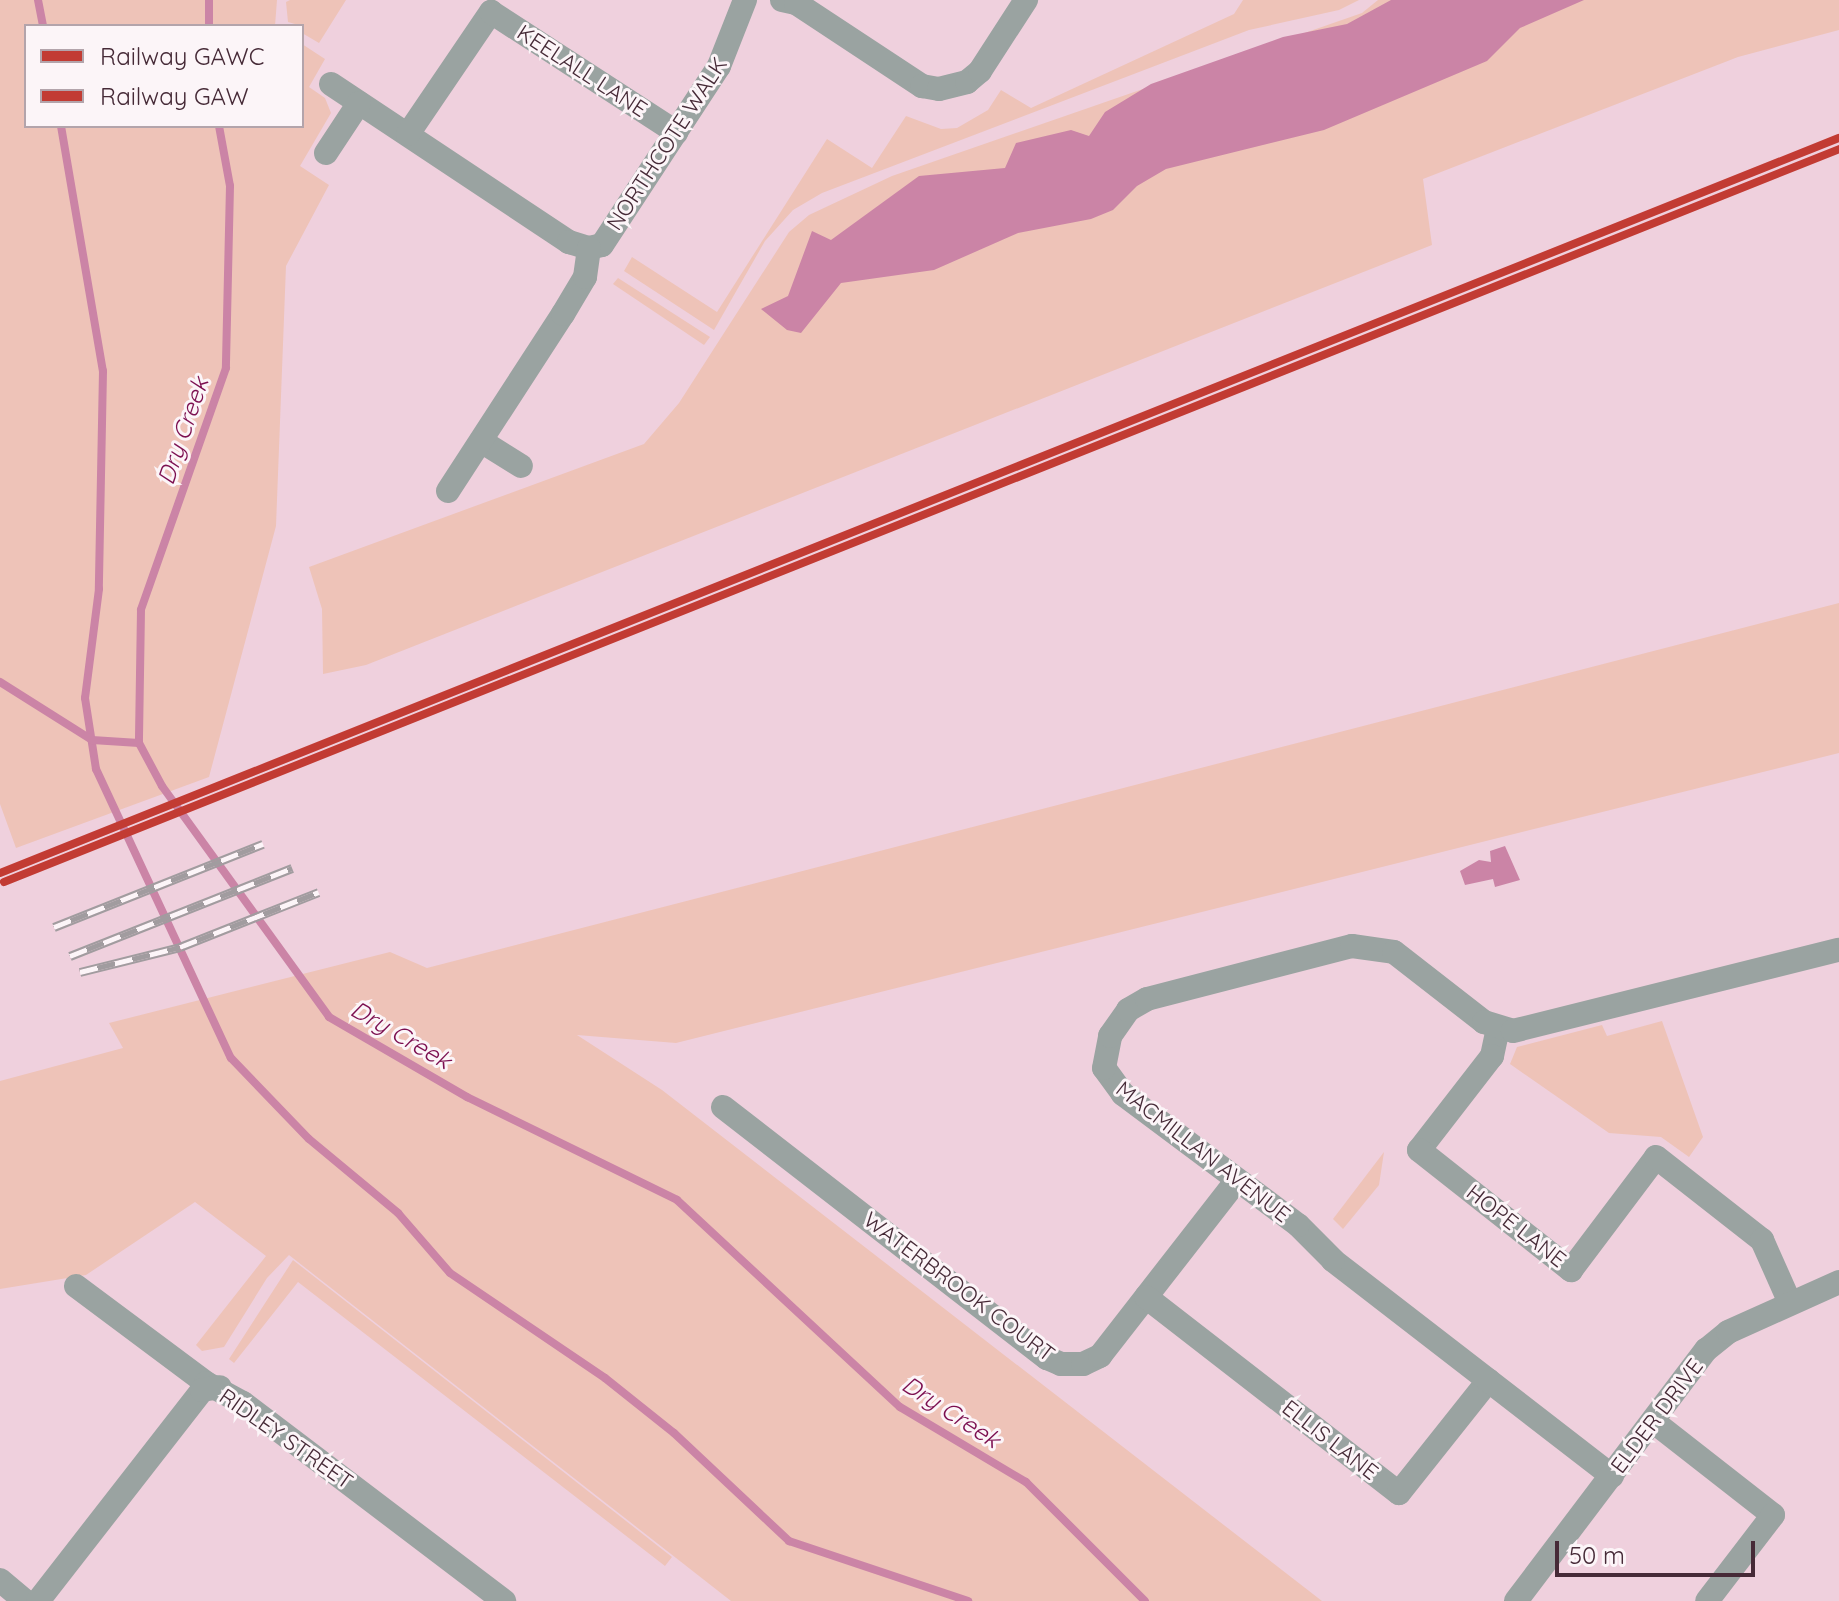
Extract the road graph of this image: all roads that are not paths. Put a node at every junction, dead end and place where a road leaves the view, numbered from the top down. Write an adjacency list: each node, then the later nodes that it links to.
1 (745, 0): 6 (street, NORTHCOTE WALK)
2 (782, 0): 3 (street)
3 (1026, 0)
4 (331, 84): 5 (street, NORTHCOTE WALK)
5 (359, 103): 7 (street, NORTHCOTE WALK); 8 (street)
6 (676, 132): 7 (street, KEELALL LANE); 9 (street, NORTHCOTE WALK)
7 (408, 134): 9 (street, NORTHCOTE WALK)
8 (326, 153)
9 (589, 248): 10 (street)
10 (481, 441): 11 (street); 12 (street)
11 (521, 466)
12 (448, 491)
13 (1839, 950): 14 (street)
14 (1498, 1028): 16 (street, MACMILLAN AVENUE); 20 (street, HOPE LANE)
15 (723, 1107): 19 (street, WATERBROOK COURT)
16 (1237, 1180): 19 (street, WATERBROOK COURT); 21 (street, MACMILLAN AVENUE)
17 (1839, 1282): 20 (street, ELDER DRIVE)
18 (76, 1286): 22 (street)
19 (1146, 1297): 21 (street, ELLIS LANE)
20 (1790, 1303): 23 (street, ELDER DRIVE)
21 (1489, 1380): 24 (street, MACMILLAN AVENUE)
22 (220, 1387): 27 (street, RIDLEY STREET); 28 (street, RIDLEY STREET)
23 (1654, 1422): 24 (street, ELDER DRIVE); 30 (street)
24 (1612, 1476): 29 (street, ELDER DRIVE)
25 (0, 1580): 26 (street)
26 (25, 1601)
27 (38, 1601)
28 (504, 1601)
29 (1516, 1601)
30 (1707, 1601)

